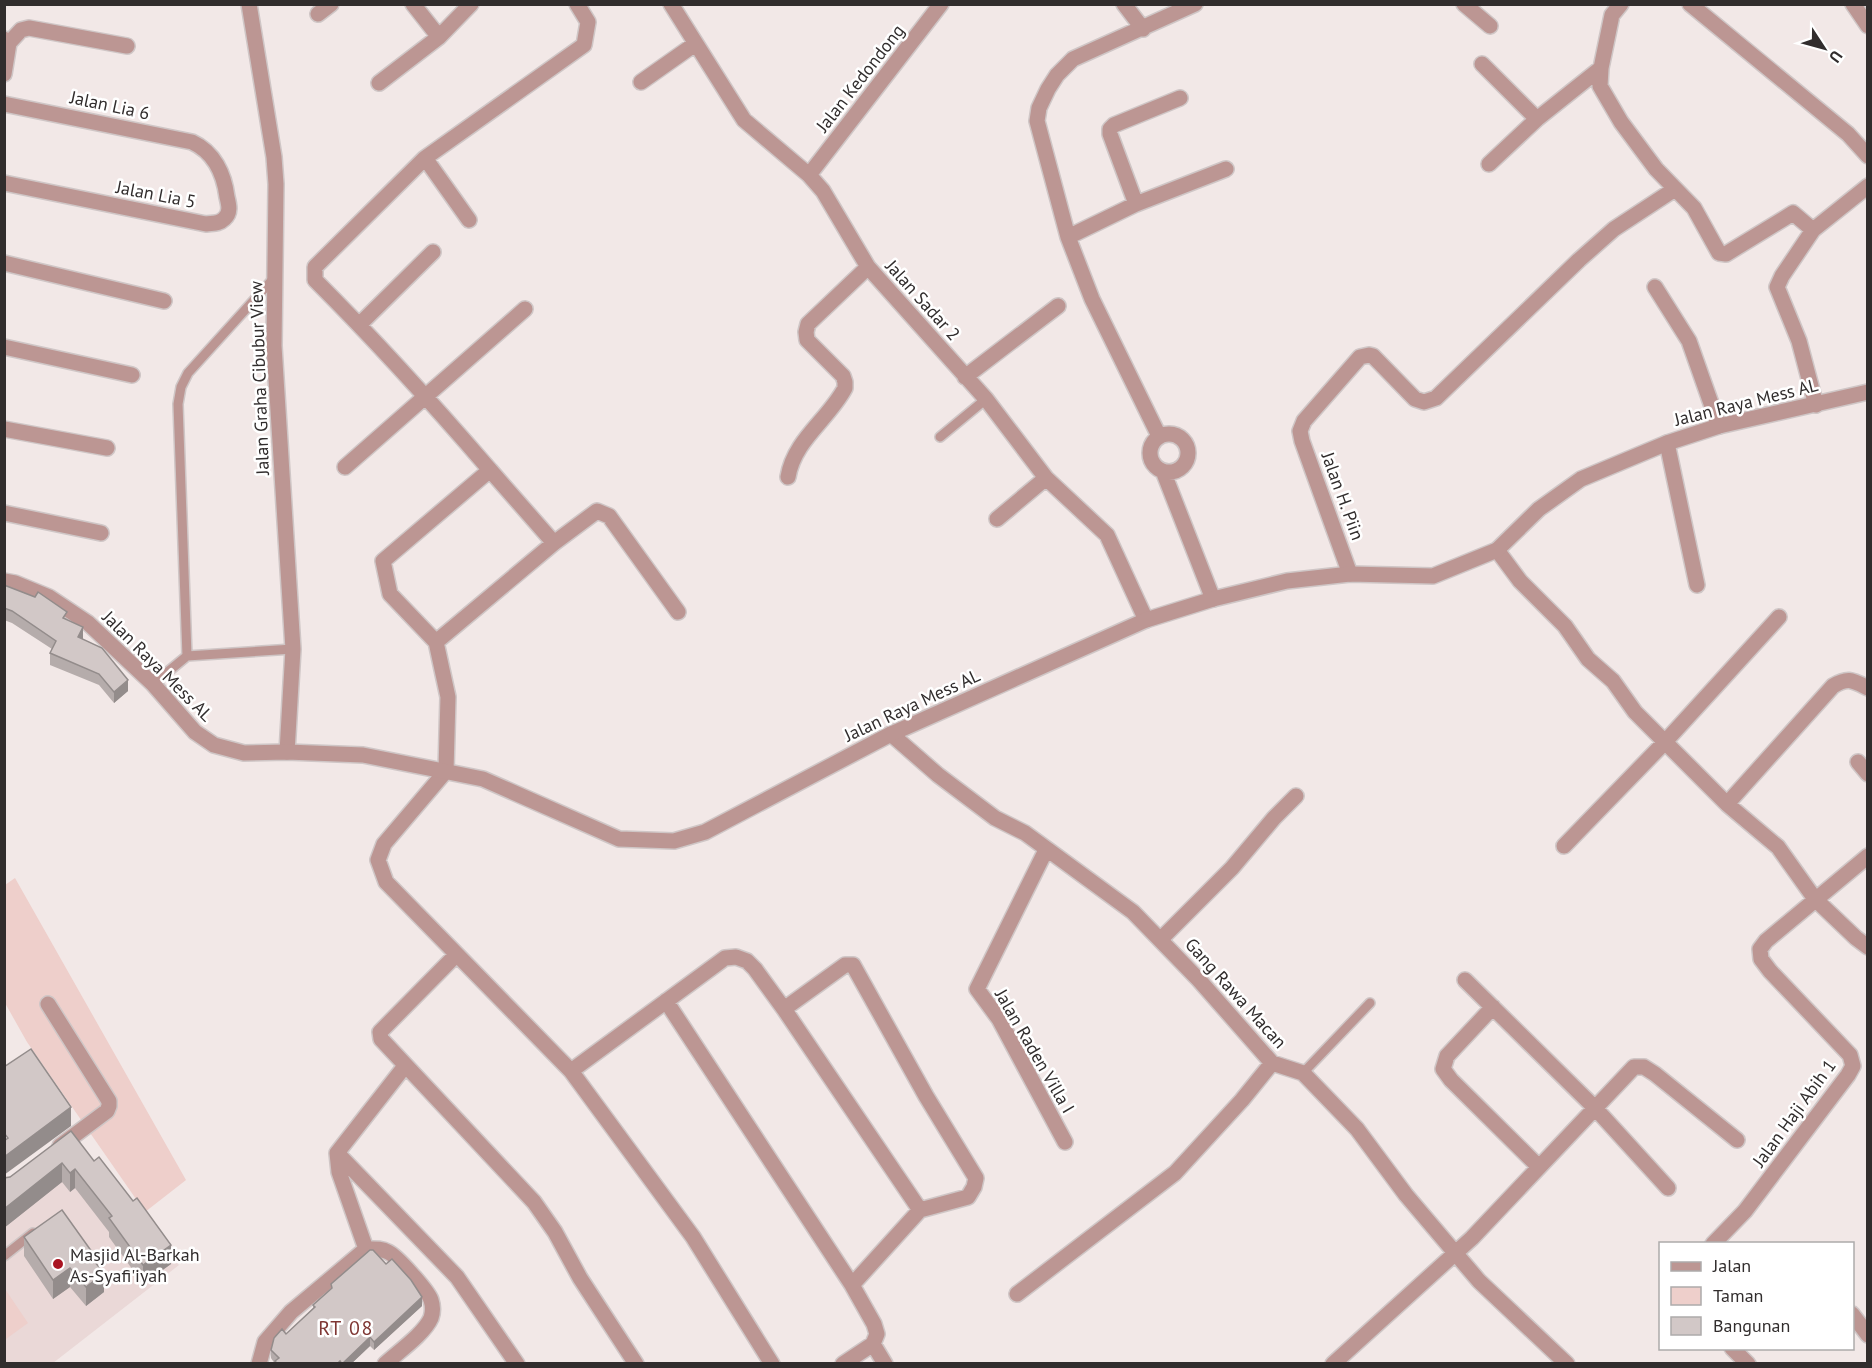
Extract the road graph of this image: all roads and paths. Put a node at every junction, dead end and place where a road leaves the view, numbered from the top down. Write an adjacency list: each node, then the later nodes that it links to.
1 (249, 4): 46 (street, Jalan Graha Cibubur View)
2 (331, 4): 14 (street)
3 (412, 4): 18 (street)
4 (471, 4): 18 (street)
5 (577, 4): 32 (street)
6 (671, 4): 20 (street, Jalan Sadar 2)
7 (941, 4): 35 (street, Jalan Kedondong)
8 (1124, 4): 17 (street)
9 (1195, 4): 17 (street)
10 (1464, 4): 15 (street)
11 (1621, 4): 23 (street)
12 (1690, 4): 31 (street)
13 (1853, 4): 16 (street)
14 (318, 14)
15 (1490, 26)
16 (1868, 26)
17 (1143, 29): 42 (street)
18 (439, 37): 26 (street)
19 (7, 41): 21 (street); 24 (street)
20 (695, 44): 25 (street); 35 (street, Jalan Sadar 2)
21 (127, 46)
22 (1482, 64): 29 (street)
23 (1601, 68): 29 (street); 38 (street)
24 (4, 74)
25 (641, 82)
26 (379, 83)
27 (1180, 98): 39 (street)
28 (4, 104): 30 (street, Jalan Lia 6)
29 (1537, 119): 33 (street)
30 (206, 150): 36 (street, Jalan Lia 5)
31 (1868, 156)
32 (424, 158): 40 (street); 51 (street)
33 (1489, 164)
34 (1226, 169): 39 (street)
35 (809, 175): 45 (street, Jalan Sadar 2)
36 (4, 183)
37 (1868, 186): 41 (street)
38 (1675, 189): 41 (street); 75 (street, Jalan H. Piin)
39 (1136, 204): 42 (street)
40 (469, 219)
41 (1813, 230): 58 (street)
42 (1068, 237): 61 (street)
43 (433, 252): 51 (street)
44 (4, 263): 48 (street)
45 (868, 267): 54 (street, Jalan Sadar 2); 68 (street)
46 (274, 278): 83 (street, Jalan Graha Cibubur View); 84 (lane)
47 (1655, 287): 59 (street)
48 (164, 301)
49 (1058, 306): 54 (street)
50 (525, 309): 56 (street)
51 (360, 324): 56 (street)
52 (4, 347): 53 (street)
53 (132, 375)
54 (965, 376): 57 (street, Jalan Sadar 2)
55 (1868, 392): 58 (street, Jalan Raya Mess AL)
56 (425, 395): 65 (street); 66 (street)
57 (986, 399): 62 (lane); 69 (street, Jalan Sadar 2)
58 (1816, 405): 59 (street, Jalan Raya Mess AL)
59 (1719, 426): 63 (street, Jalan Raya Mess AL)
60 (4, 429): 64 (street)
61 (1159, 436): 67 (street); 67 (street)
62 (940, 437)
63 (1667, 443): 74 (street, Jalan Raya Mess AL); 77 (street)
64 (106, 448)
65 (345, 467)
66 (490, 470): 73 (street); 82 (street)
67 (1163, 471): 78 (street)
68 (788, 477)
69 (1047, 478): 71 (street); 81 (street, Jalan Sadar 2)
70 (4, 513): 72 (street)
71 (997, 519)
72 (101, 533)
73 (554, 543): 79 (street); 82 (street)
74 (1497, 550): 75 (street, Jalan Raya Mess AL); 88 (street)
75 (1350, 574): 78 (street, Jalan Raya Mess AL)
76 (4, 581): 85 (street, Jalan Raya Mess AL)
77 (1697, 585)
78 (1213, 599): 81 (street, Jalan Raya Mess AL)
79 (678, 612)
80 (1779, 617): 88 (street)
81 (1146, 621): 87 (street, Jalan Raya Mess AL)
82 (436, 642): 90 (street)
83 (293, 649): 84 (lane); 89 (street, Jalan Graha Cibubur View)
84 (187, 656): 85 (lane)
85 (153, 684): 89 (street, Jalan Raya Mess AL)
86 (1868, 687): 92 (street)
87 (891, 734): 90 (street, Jalan Raya Mess AL); 94 (street, Gang Rawa Macan)
88 (1664, 743): 92 (street); 93 (street)
89 (287, 752): 90 (street, Jalan Raya Mess AL)
90 (446, 771): 99 (street)
91 (1296, 796): 97 (street)
92 (1727, 804): 96 (street)
93 (1564, 846)
94 (1046, 850): 97 (street, Gang Rawa Macan); 112 (street, Jalan Raden Villa I)
95 (1868, 856): 96 (street, Jalan Haji Abih 1)
96 (1815, 899): 98 (street); 119 (street, Jalan Haji Abih 1)
97 (1161, 939): 106 (street, Gang Rawa Macan)
98 (1868, 947)
99 (456, 955): 107 (street); 108 (street)
100 (1465, 980): 104 (street)
101 (666, 1000): 105 (street); 108 (street); 123 (street)
102 (1370, 1003): 109 (lane)
103 (48, 1004): 113 (street)
104 (1493, 1006): 110 (street); 115 (street)
105 (784, 1009): 117 (street); 117 (street)
106 (1272, 1064): 109 (street, Gang Rawa Macan); 124 (street)
107 (405, 1065): 114 (street); 132 (street)
108 (571, 1071): 133 (street)
109 (1303, 1073): 121 (street, Gang Rawa Macan)
110 (1595, 1108): 111 (street); 115 (street); 116 (street)
111 (1737, 1140)
112 (1065, 1142)
113 (51, 1153)
114 (337, 1153): 120 (street); 131 (street)
115 (1539, 1167): 121 (street)
116 (1668, 1188)
117 (920, 1210): 123 (street)
118 (38, 1229): 122 (lane)
119 (1715, 1242)
120 (366, 1249): 129 (street); 130 (street)
121 (1455, 1253): 136 (street); 137 (street, Gang Rawa Macan)
122 (4, 1256)
123 (852, 1285): 127 (street)
124 (1017, 1294)
125 (1854, 1317): 126 (street)
126 (1868, 1335)
127 (873, 1344): 134 (street); 135 (street)
128 (1734, 1350): 138 (street)
129 (259, 1364)
130 (385, 1364)
131 (517, 1364)
132 (636, 1364)
133 (772, 1364)
134 (843, 1364)
135 (885, 1364)
136 (1333, 1364)
137 (1567, 1364)
138 (1748, 1364)

